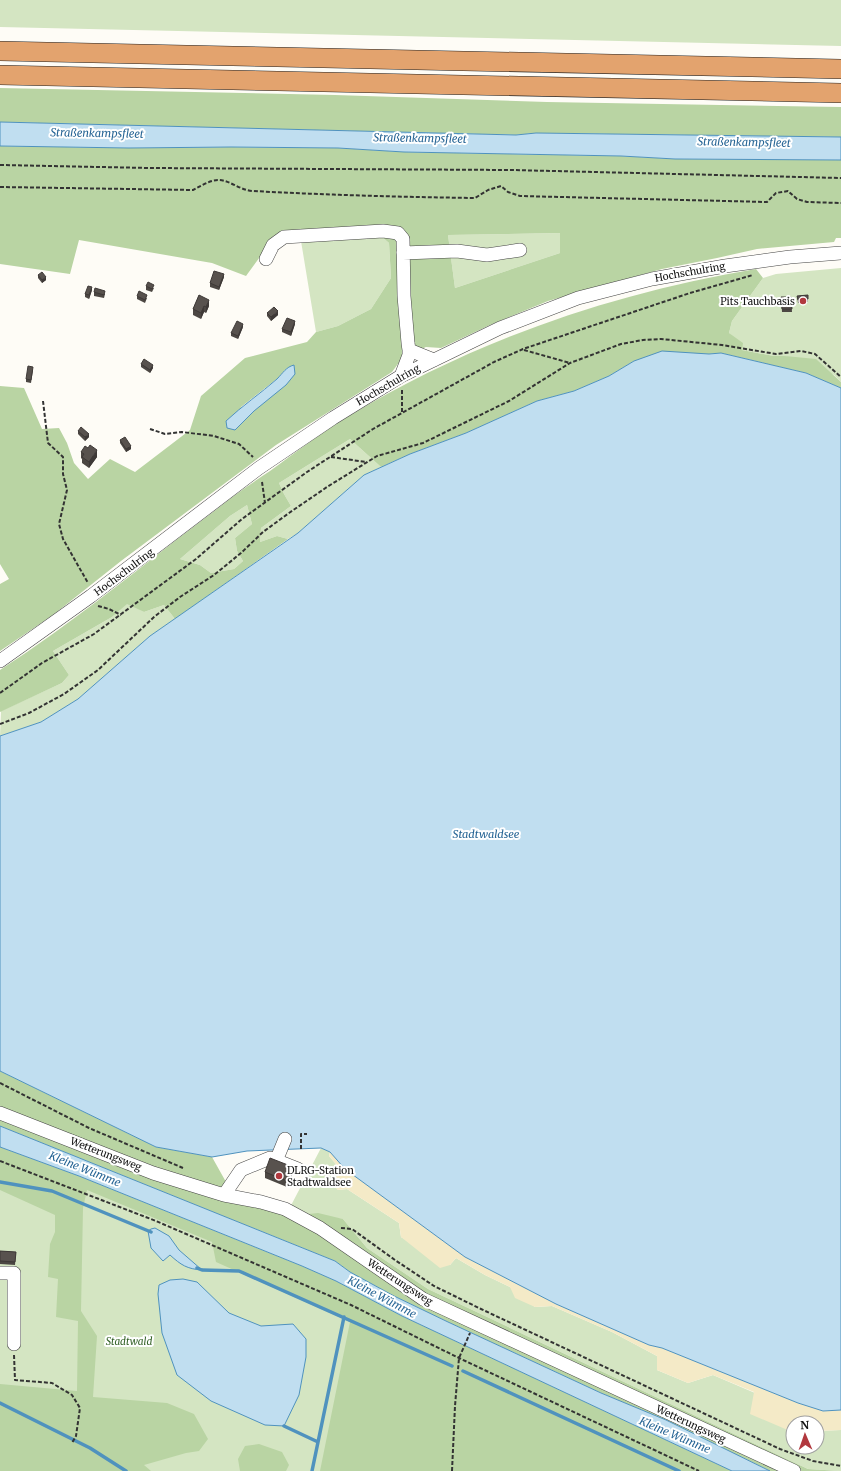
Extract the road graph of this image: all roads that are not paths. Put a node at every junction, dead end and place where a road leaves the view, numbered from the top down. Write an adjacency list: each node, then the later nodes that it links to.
1 (0, 51): 2 (highway)
2 (841, 69)
3 (0, 75): 4 (highway)
4 (841, 93)
5 (520, 250): 7 (street)
6 (841, 253): 10 (street, Hochschulring)
7 (403, 254): 8 (street); 9 (street)
8 (266, 259)
9 (409, 350): 10 (street); 11 (street)
10 (434, 360): 11 (street, Hochschulring)
11 (401, 376): 12 (street, Hochschulring)
12 (0, 661)
13 (0, 1113): 17 (street, Wetterungsweg)
14 (285, 1139): 15 (street)
15 (276, 1161): 16 (street); 17 (street)
16 (298, 1169)
17 (224, 1195): 20 (street, Wetterungsweg)
18 (0, 1273): 19 (street)
19 (14, 1344)
20 (794, 1471)

